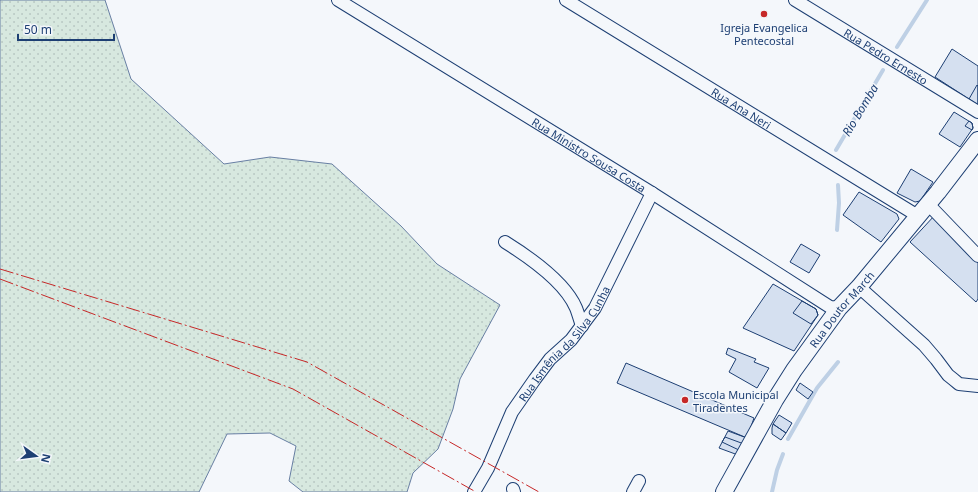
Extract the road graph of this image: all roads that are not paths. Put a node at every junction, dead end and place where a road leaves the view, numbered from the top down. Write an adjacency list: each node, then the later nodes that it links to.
1 (338, 0): 7 (street, Rua Ministro Sousa Costa)
2 (566, 0): 4 (street, Rua Ana Neri)
3 (795, 0): 5 (street, Rua Pedro Ernesto)
4 (579, 4): 8 (street, Rua Ana Neri)
5 (978, 112)
6 (978, 140): 8 (main road, Rua Doutor March)
7 (652, 193): 12 (street, Rua Ministro Sousa Costa); 13 (street, Rua Ismênia da Silva Cunha)
8 (923, 210): 10 (street, Rua Ana Neri); 11 (main road, Rua Doutor March)
9 (505, 242): 13 (street)
10 (978, 256)
11 (859, 287): 12 (main road, Rua Doutor March); 14 (street)
12 (839, 308): 18 (main road, Rua Doutor March)
13 (582, 326): 16 (street, Rua Ismênia da Silva Cunha)
14 (978, 386)
15 (639, 481): 17 (street)
16 (474, 492)
17 (633, 492)
18 (724, 492)

